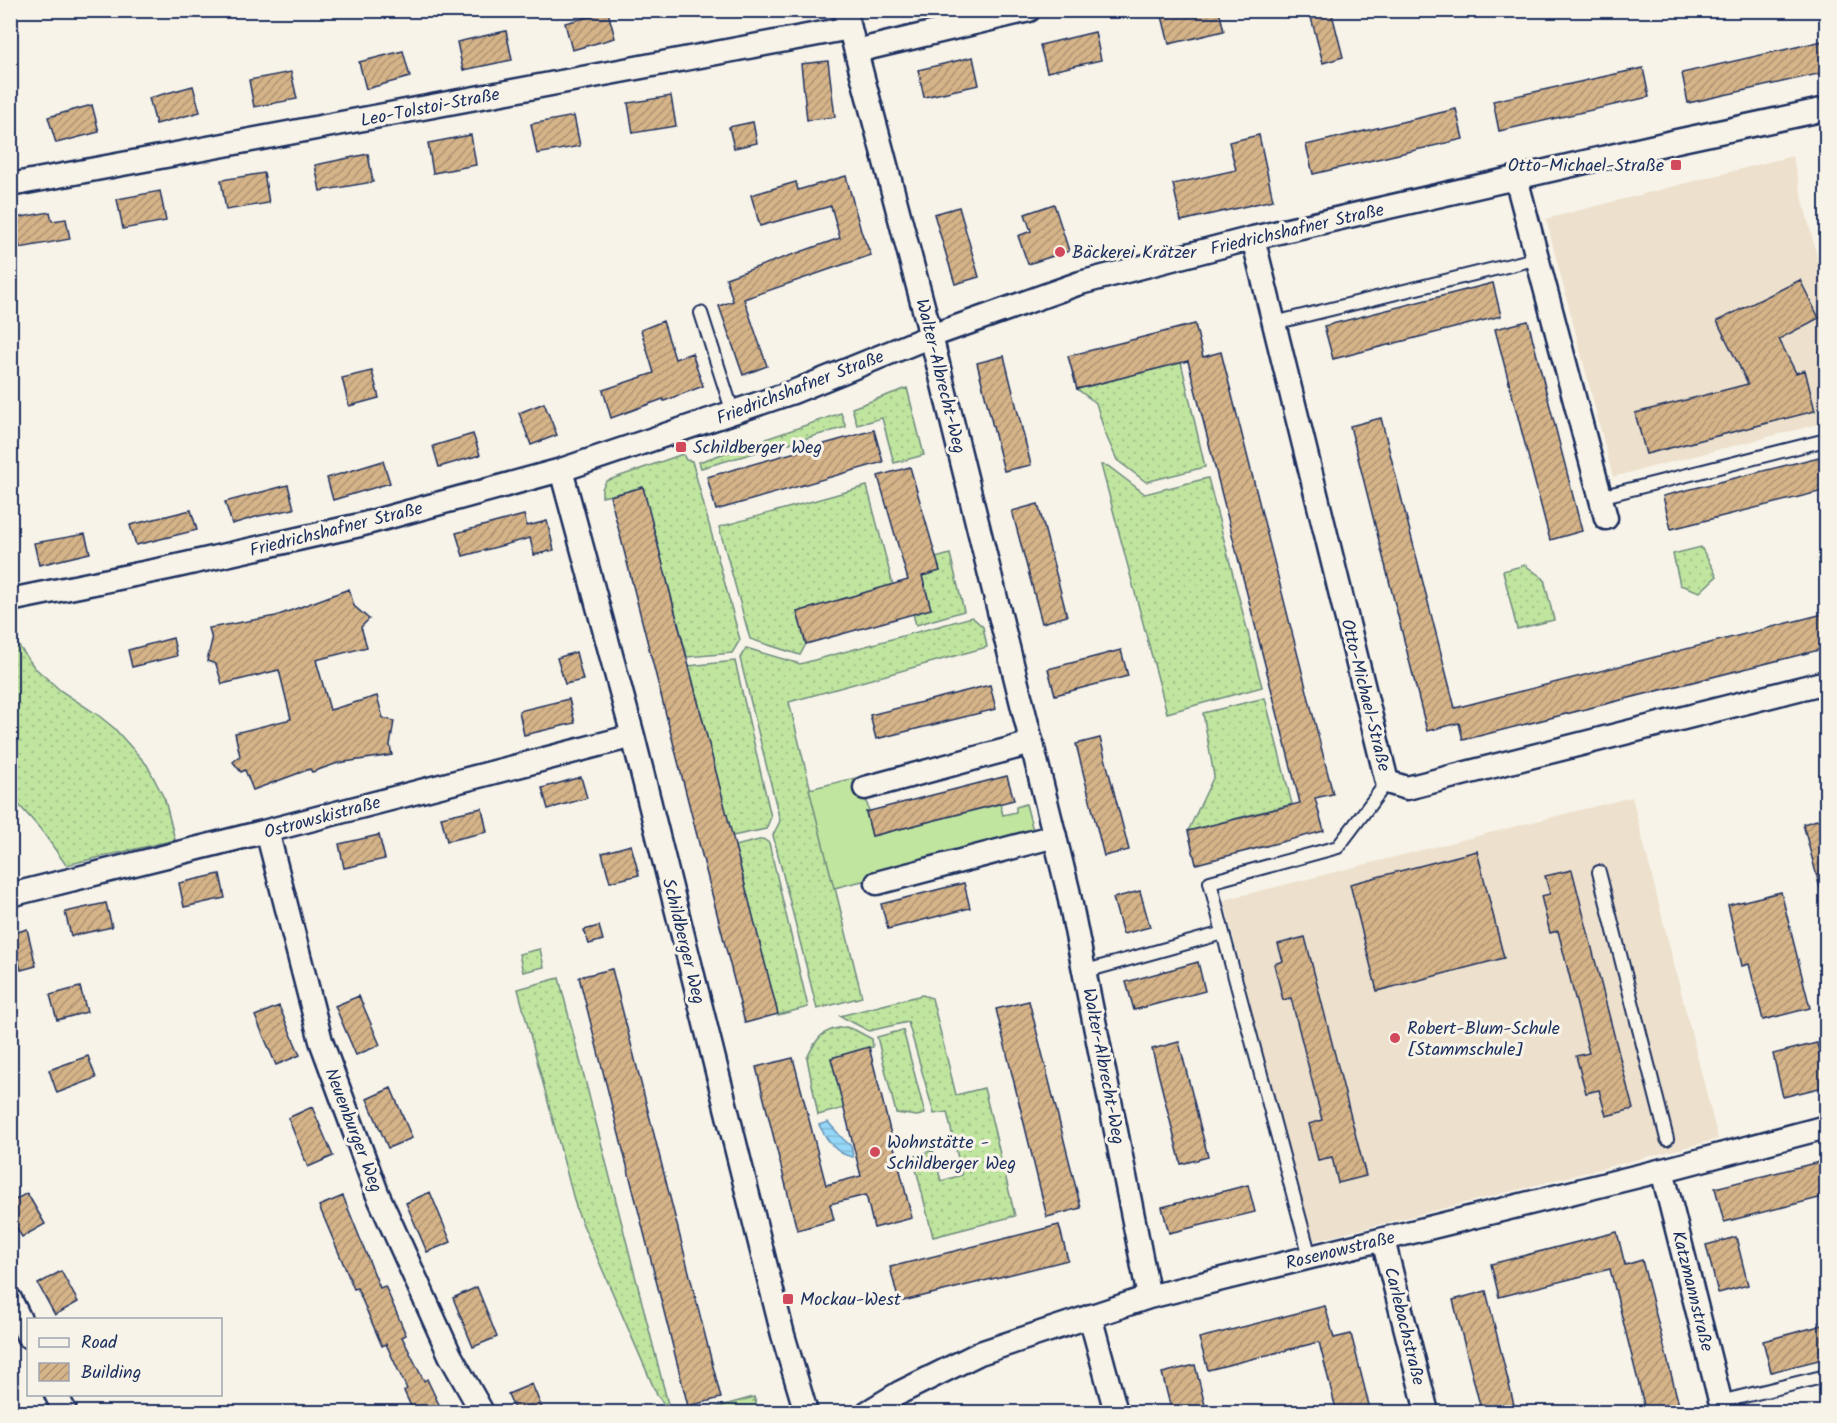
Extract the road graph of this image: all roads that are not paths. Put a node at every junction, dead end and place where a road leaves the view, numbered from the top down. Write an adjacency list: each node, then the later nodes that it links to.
1 (1029, 10): 3 (street)
2 (847, 19): 3 (street, Walter-Albrecht-Weg); 6 (street, Leo-Tolstoi-Straße)
3 (856, 51): 11 (street, Walter-Albrecht-Weg)
4 (1825, 116): 5 (street, Friedrichshafner Straße)
5 (1516, 178): 7 (street, Friedrichshafner Straße); 8 (street)
6 (10, 185)
7 (1253, 238): 10 (street, Otto-Michael-Straße); 11 (street, Friedrichshafner Straße)
8 (1539, 258): 10 (lane); 15 (street)
9 (701, 313): 12 (lane)
10 (1274, 323): 20 (street, Otto-Michael-Straße)
11 (932, 336): 12 (street, Friedrichshafner Straße); 19 (street, Walter-Albrecht-Weg)
12 (733, 413): 14 (street, Friedrichshafner Straße)
13 (1827, 440): 15 (lane)
14 (561, 470): 16 (street, Friedrichshafner Straße); 18 (street, Schildberger Weg)
15 (1603, 507)
16 (10, 600)
17 (1827, 682): 20 (street, Otto-Michael-Straße)
18 (633, 736): 22 (street, Ostrowskistraße); 43 (street, Schildberger Weg)
19 (1032, 743): 21 (street); 23 (street, Walter-Albrecht-Weg)
20 (1387, 782): 27 (lane)
21 (865, 788)
22 (267, 831): 26 (street, Ostrowskistraße); 42 (street, Neuenburger Weg)
23 (1055, 836): 25 (street); 28 (street, Walter-Albrecht-Weg)
24 (1599, 872): 30 (lane)
25 (877, 883)
26 (10, 896)
27 (1223, 933): 28 (lane); 33 (lane)
28 (1086, 971): 34 (street, Walter-Albrecht-Weg)
29 (1827, 1127): 31 (street, Rosenowstraße)
30 (1667, 1139)
31 (1662, 1170): 32 (street, Rosenowstraße); 40 (street, Katzmannstraße)
32 (1383, 1240): 33 (street, Rosenowstraße); 46 (street, Carlebachstraße)
33 (1310, 1257): 34 (street, Rosenowstraße)
34 (1149, 1297): 36 (street, Rosenowstraße)
35 (10, 1299): 37 (street)
36 (1090, 1316): 44 (street, Rosenowstraße); 45 (street)
37 (27, 1334)
38 (1827, 1376): 40 (lane)
39 (56, 1396): 41 (street)
40 (1722, 1407)
41 (65, 1413)
42 (482, 1413)
43 (806, 1413)
44 (868, 1413)
45 (1116, 1413)
46 (1427, 1413)

